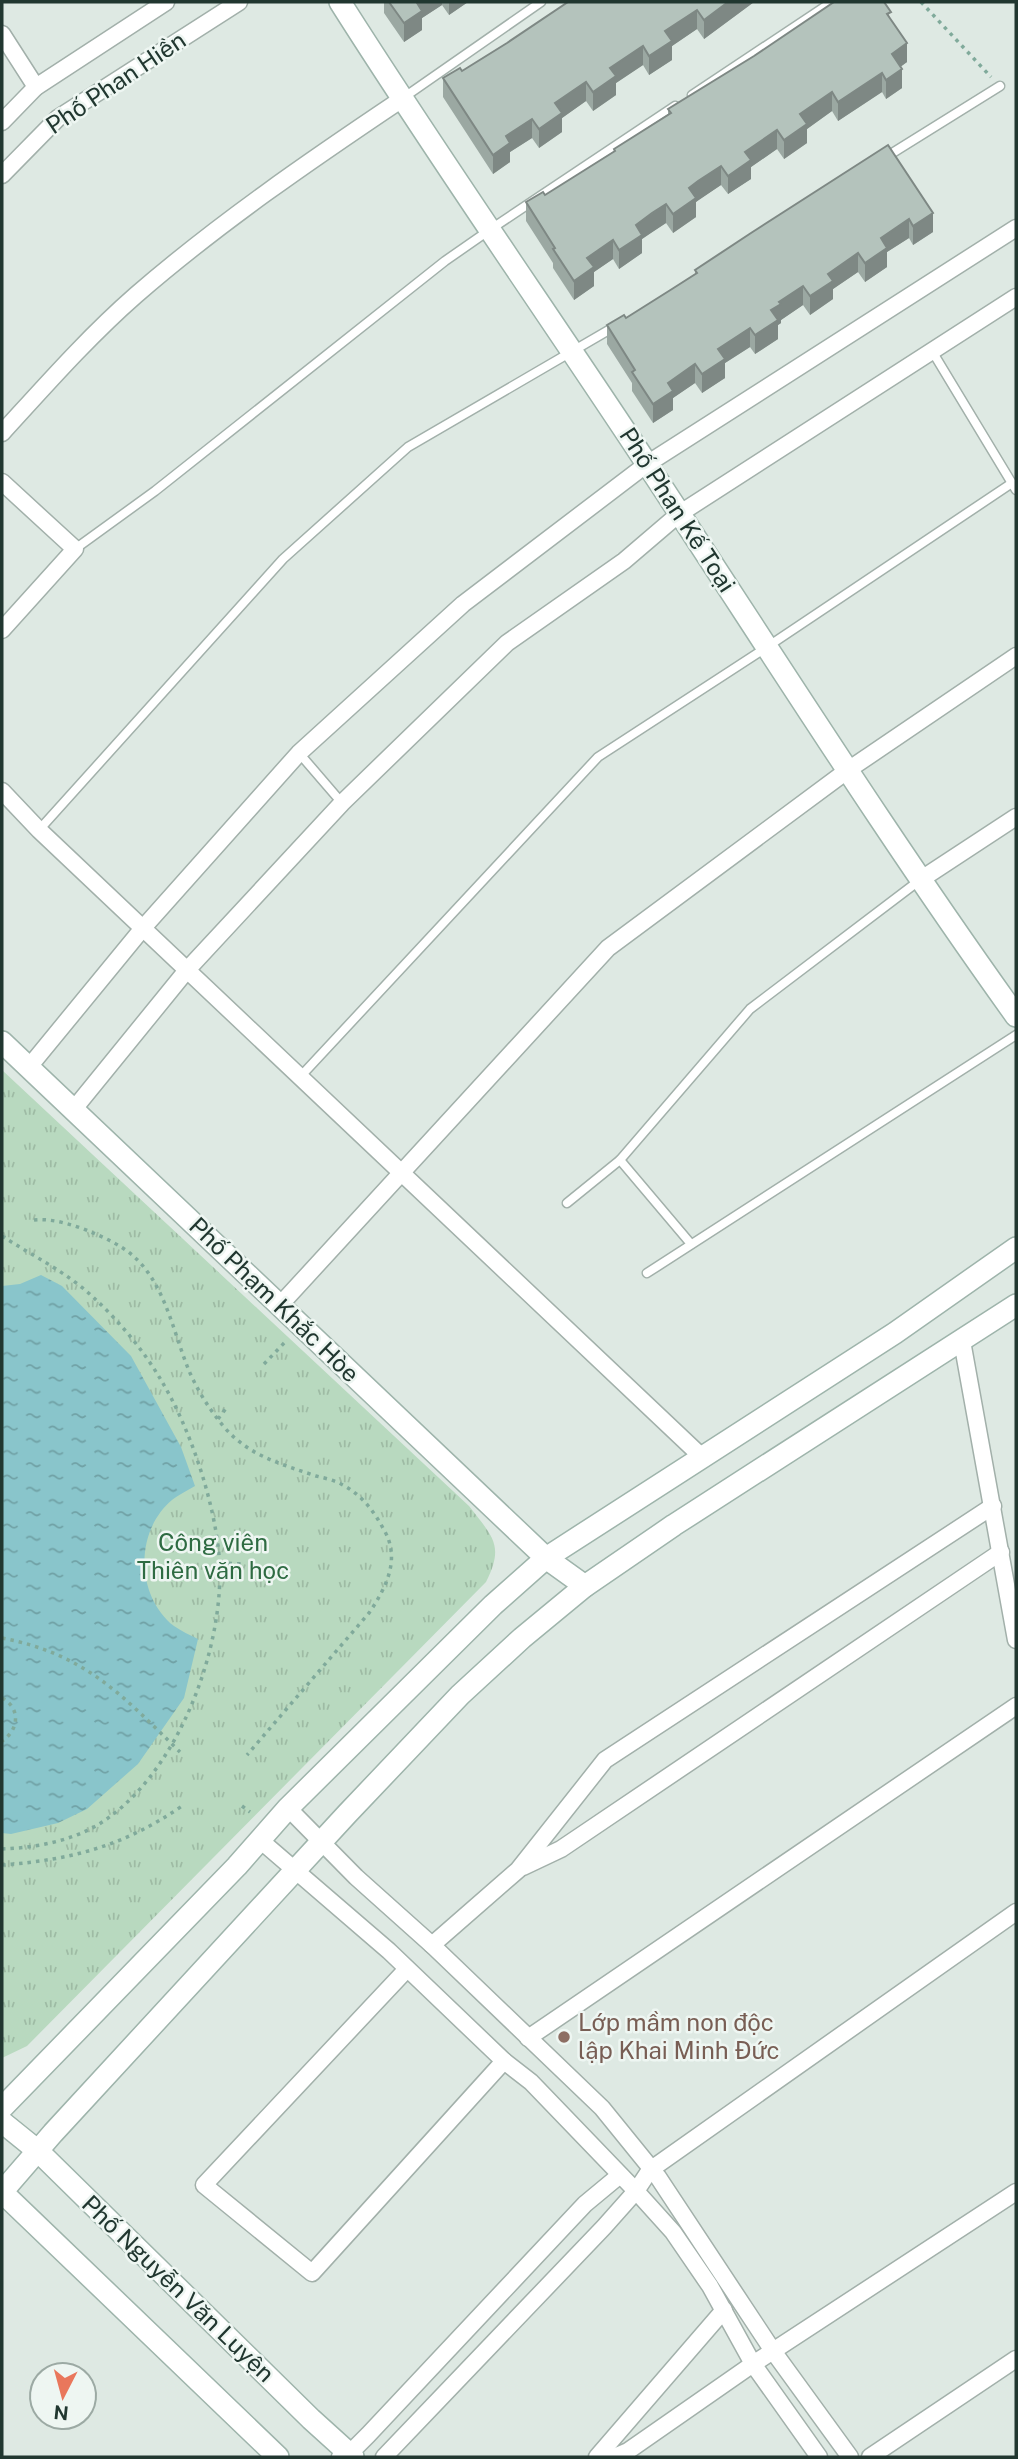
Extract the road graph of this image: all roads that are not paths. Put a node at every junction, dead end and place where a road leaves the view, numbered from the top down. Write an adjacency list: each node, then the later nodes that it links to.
1 (166, 2): 8 (street, Phố Phan Hiền)
2 (239, 2): 12 (street, Phố Phan Hiền)
3 (340, 2): 9 (main road, Phố Phan Kế Toại)
4 (541, 2): 9 (lane)
5 (832, 2): 14 (lane)
6 (2, 34): 8 (street)
7 (1000, 86): 11 (lane)
8 (36, 88): 10 (street, Phố Phan Hiền)
9 (402, 99): 14 (main road, Phố Phan Kế Toại); 19 (street)
10 (2, 122)
11 (881, 160)
12 (2, 174)
13 (1016, 228): 20 (street)
14 (491, 229): 18 (main road, Phố Phan Kế Toại); 24 (lane)
15 (1016, 298): 17 (street)
16 (620, 323): 18 (lane)
17 (932, 351): 22 (lane); 23 (street)
18 (573, 353): 20 (main road, Phố Phan Kế Toại); 33 (lane)
19 (2, 433)
20 (647, 464): 23 (main road, Phố Phan Kế Toại); 28 (street)
21 (2, 482): 24 (street)
22 (1014, 486): 26 (lane)
23 (679, 514): 26 (main road, Phố Phan Kế Toại); 31 (street)
24 (75, 549): 25 (street)
25 (2, 630)
26 (767, 647): 29 (main road, Phố Phan Kế Toại); 41 (lane)
27 (1016, 656): 29 (street)
28 (299, 753): 31 (lane); 35 (street)
29 (848, 770): 34 (main road, Phố Phan Kế Toại); 44 (street)
30 (2, 791): 33 (street)
31 (342, 803): 36 (street)
32 (1016, 817): 34 (street)
33 (39, 830): 35 (street)
34 (920, 880): 37 (main road, Phố Phan Kế Toại); 43 (lane)
35 (143, 928): 36 (street); 40 (street)
36 (187, 970): 41 (street); 42 (street)
37 (1016, 1016)
38 (1016, 1035): 46 (lane)
39 (2, 1042): 40 (main road, Phố Phạm Khắc Hòe)
40 (29, 1067): 42 (main road, Phố Phạm Khắc Hòe)
41 (300, 1077): 44 (street)
42 (74, 1109): 49 (main road, Phố Phạm Khắc Hòe)
43 (620, 1160): 45 (lane); 46 (lane)
44 (402, 1173): 49 (street); 52 (street)
45 (567, 1203)
46 (691, 1244): 48 (lane)
47 (1016, 1248): 52 (main road)
48 (647, 1273)
49 (280, 1305): 55 (main road, Phố Phạm Khắc Hòe)
50 (1016, 1306): 51 (main road)
51 (962, 1340): 53 (street); 56 (main road)
52 (702, 1457): 55 (main road)
53 (993, 1506): 54 (street); 62 (street)
54 (1001, 1552): 57 (street); 62 (street)
55 (545, 1558): 56 (main road, Phố Phạm Khắc Hòe); 59 (main road)
56 (585, 1586): 61 (main road)
57 (1016, 1640)
58 (1016, 1706): 67 (street)
59 (288, 1808): 60 (main road); 61 (street)
60 (260, 1840): 63 (street); 69 (main road)
61 (322, 1843): 63 (main road); 65 (street)
62 (518, 1870): 65 (street)
63 (296, 1871): 66 (street); 71 (main road)
64 (1016, 1912): 72 (street)
65 (432, 1945): 67 (street)
66 (407, 1969): 68 (street); 68 (street)
67 (528, 2038): 72 (street)
68 (504, 2061): 73 (street)
69 (2, 2108)
70 (2, 2122): 71 (main road, Phố Nguyễn Văn Luyện)
71 (38, 2151): 75 (main road); 81 (main road, Phố Nguyễn Văn Luyện)
72 (645, 2171): 74 (street); 78 (street)
73 (625, 2174): 74 (street); 81 (street)
74 (636, 2191): 77 (street); 83 (street)
75 (2, 2192): 82 (main road)
76 (1016, 2192): 78 (street)
77 (724, 2310): 80 (street); 84 (street)
78 (773, 2351): 80 (street); 87 (street)
79 (1016, 2359): 88 (street)
80 (753, 2364): 85 (street); 86 (street)
81 (348, 2456)
82 (278, 2457)
83 (384, 2457)
84 (597, 2457)
85 (614, 2457)
86 (819, 2457)
87 (850, 2457)
88 (870, 2457)

